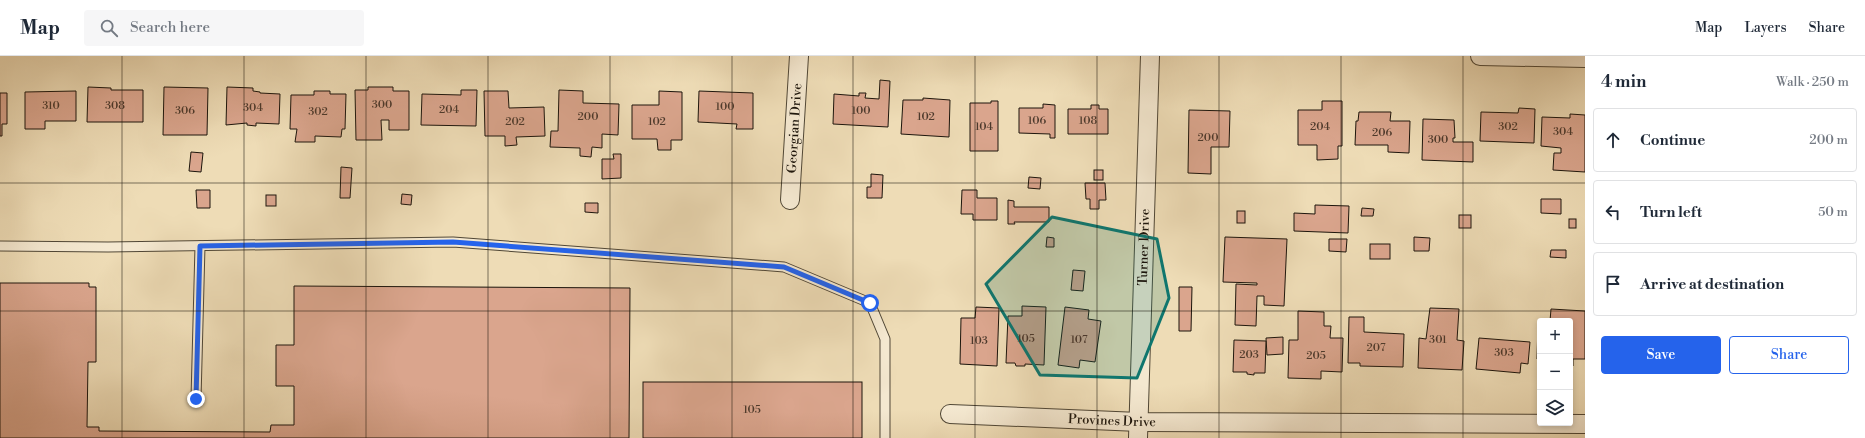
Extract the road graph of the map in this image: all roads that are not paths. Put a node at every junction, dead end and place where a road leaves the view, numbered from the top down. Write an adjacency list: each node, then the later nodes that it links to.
1 (800, 56): 5 (street, Georgian Drive)
2 (1150, 56): 11 (street, Turner Drive)
3 (1480, 56): 4 (street)
4 (1585, 58)
5 (790, 200)
6 (0, 246): 7 (lane)
7 (200, 246): 8 (lane); 12 (lane)
8 (196, 399)
9 (950, 414): 11 (street, Provines Drive)
10 (1585, 424): 11 (street, Provines Drive)
11 (1138, 430)
12 (885, 438)

